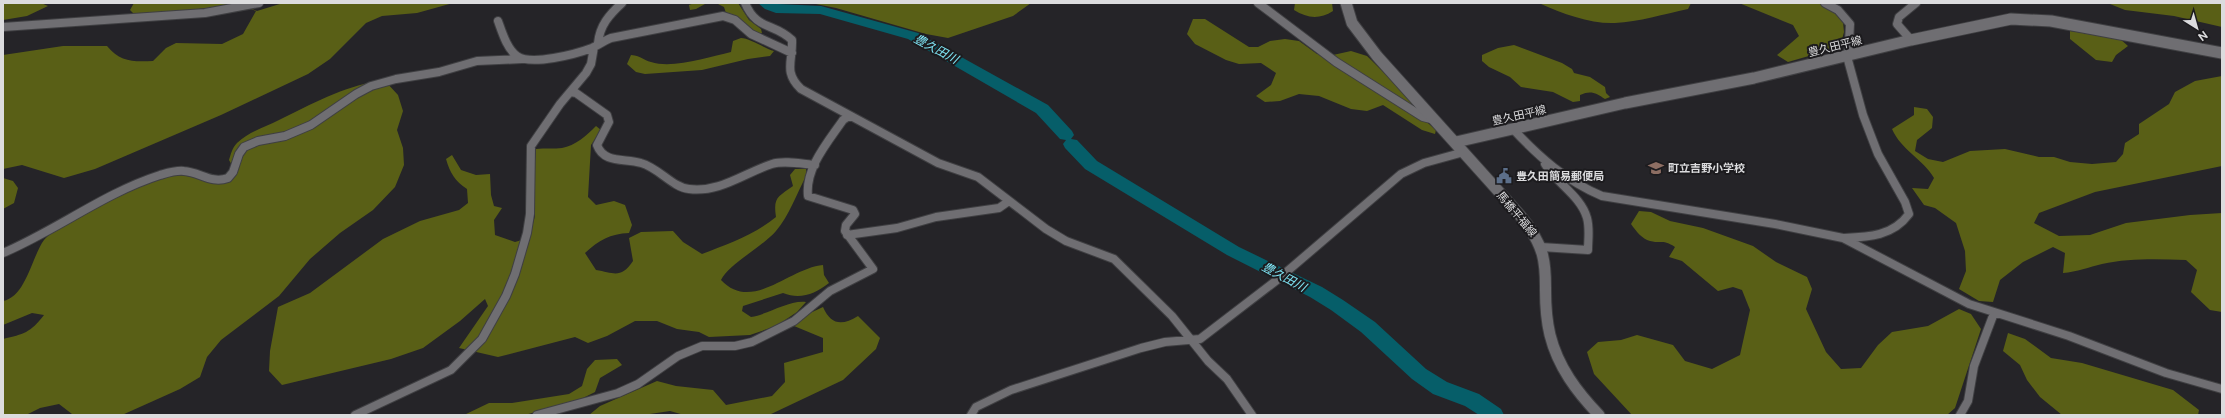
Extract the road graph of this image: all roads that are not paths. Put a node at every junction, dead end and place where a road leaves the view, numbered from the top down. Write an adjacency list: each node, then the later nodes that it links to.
1 (259, 3): 9 (street)
2 (622, 3): 11 (street)
3 (745, 3): 12 (street)
4 (1258, 3): 18 (street)
5 (1346, 3): 18 (main road, 馬橋平福線)
6 (1825, 3): 14 (street)
7 (1916, 3): 10 (street)
8 (498, 21): 15 (street)
9 (3, 27)
10 (1911, 40): 13 (main road, 豊久田平線); 14 (main road, 豊久田平線)
11 (596, 45): 12 (street); 15 (street); 16 (street)
12 (792, 53): 17 (street)
13 (2222, 53)
14 (1848, 55): 19 (main road, 豊久田平線); 26 (street)
15 (522, 58): 28 (street)
16 (571, 92): 23 (street); 32 (street)
17 (849, 116): 23 (street); 24 (street)
18 (1436, 120): 20 (main road, 馬橋平福線)
19 (1513, 129): 20 (main road, 豊久田平線); 22 (street)
20 (1456, 142): 21 (main road, 馬橋平福線)
21 (1464, 152): 27 (main road, 馬橋平福線); 30 (street)
22 (1545, 163): 26 (street); 27 (street)
23 (815, 165): 25 (street)
24 (1009, 201): 25 (street); 30 (street)
25 (847, 235): 33 (street)
26 (1843, 238): 29 (street)
27 (1541, 247): 36 (main road, 馬橋平福線)
28 (3, 253)
29 (1994, 313): 31 (street); 37 (street)
30 (1192, 340): 34 (street); 35 (street)
31 (2222, 389)
32 (356, 415)
33 (538, 415)
34 (971, 415)
35 (1252, 415)
36 (1598, 415)
37 (1960, 415)

